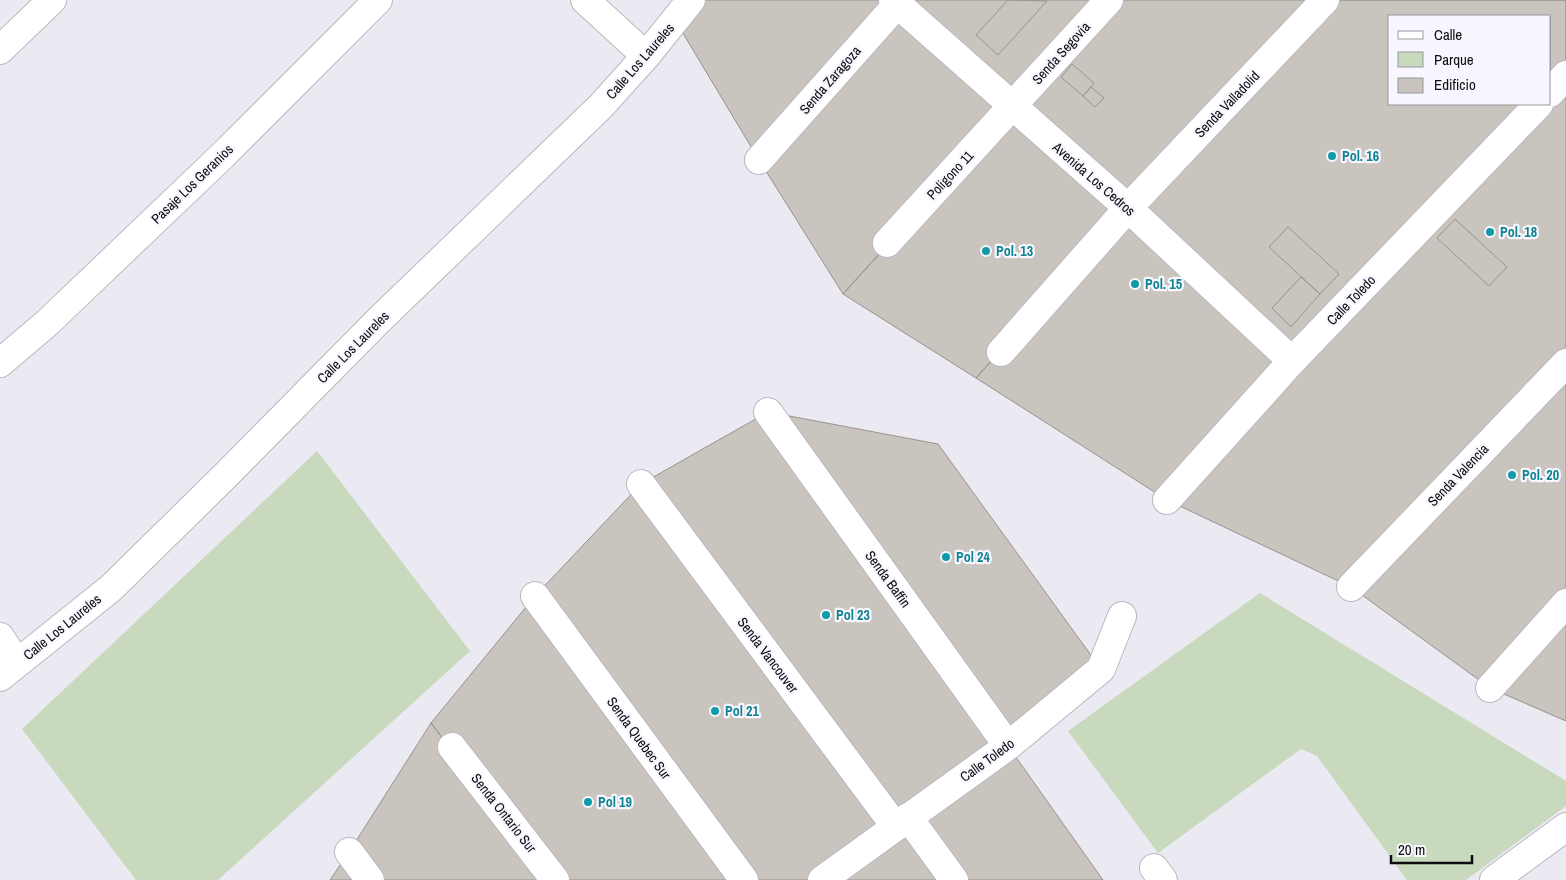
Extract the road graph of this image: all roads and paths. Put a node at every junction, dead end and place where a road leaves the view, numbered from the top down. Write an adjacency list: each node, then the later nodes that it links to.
1 (52, 0): 8 (street)
2 (378, 0): 19 (street, Pasaje Los Geranios)
3 (585, 0): 9 (street)
4 (691, 0): 9 (street, Calle Los Laureles)
5 (1110, 0): 13 (street, Senda Segovia)
6 (1325, 0): 15 (street, Senda Valladolid)
7 (897, 1): 13 (street, Avenida Los Cedros); 14 (street, Senda Zaragoza)
8 (0, 50)
9 (646, 56): 29 (street, Calle Los Laureles)
10 (1566, 75): 11 (street)
11 (1551, 91)
12 (1538, 105): 18 (street, Calle Toledo)
13 (1012, 107): 15 (street, Avenida Los Cedros); 16 (street, Poligono 11)
14 (759, 160)
15 (1128, 208): 17 (street, Senda Valladolid); 18 (street, Avenida Los Cedros)
16 (888, 243)
17 (1001, 352)
18 (1292, 361): 23 (street, Calle Toledo)
19 (0, 363)
20 (1566, 363): 24 (street, Senda Valencia)
21 (768, 412): 31 (street, Senda Baffin)
22 (641, 484): 33 (street, Senda Vancouver)
23 (1168, 500)
24 (1351, 586)
25 (535, 596): 38 (street, Senda Quebec Sur)
26 (1566, 603): 30 (street)
27 (1122, 616): 31 (street, Calle Toledo)
28 (0, 637): 29 (street)
29 (9, 670)
30 (1490, 688)
31 (1008, 746): 33 (street, Calle Toledo)
32 (452, 747): 37 (street, Senda Ontario Sur)
33 (901, 822): 39 (street, Calle Toledo); 40 (street, Senda Vancouver)
34 (1566, 827): 41 (street)
35 (349, 852): 36 (street)
36 (370, 880)
37 (554, 880)
38 (744, 880)
39 (822, 880)
40 (954, 880)
41 (1494, 880)

